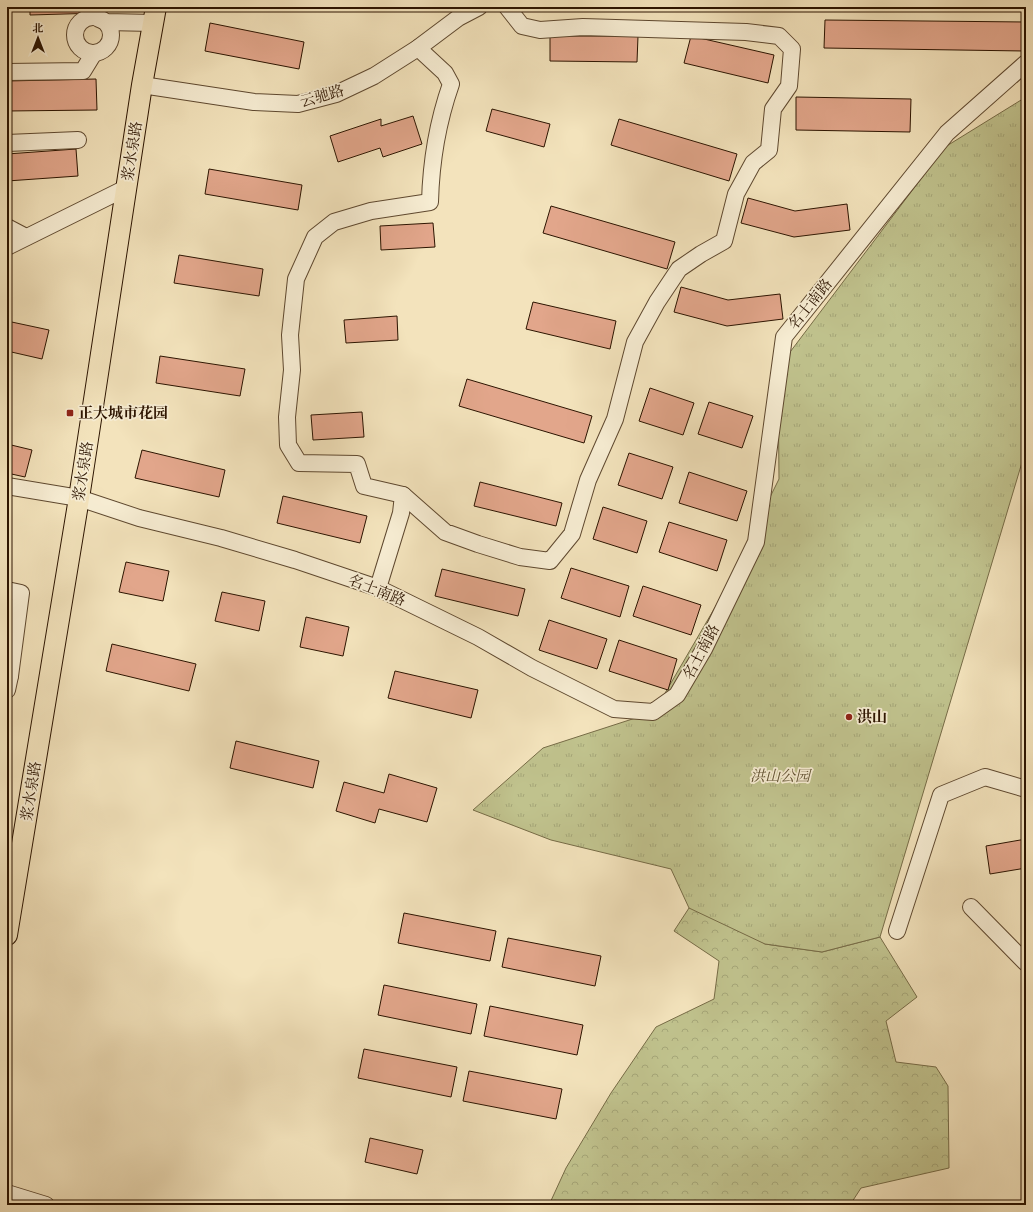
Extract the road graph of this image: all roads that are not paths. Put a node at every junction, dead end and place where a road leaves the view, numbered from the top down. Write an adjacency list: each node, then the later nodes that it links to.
1 (479, 7): 5 (street, 云驰路)
2 (507, 7): 17 (street)
3 (154, 15): 4 (street); 9 (main road, 浆水泉路)
4 (99, 16): 6 (street); 6 (street)
5 (418, 48): 9 (street, 云驰路); 17 (street)
6 (94, 53): 8 (street)
7 (1026, 63): 19 (street, 名士南路)
8 (7, 72)
9 (142, 85): 12 (main road, 浆水泉路)
10 (78, 140): 11 (street)
11 (7, 143)
12 (126, 188): 14 (street); 18 (main road, 浆水泉路)
13 (7, 227): 14 (street)
14 (26, 237): 15 (street)
15 (7, 247)
16 (7, 486): 18 (street, 名士南路)
17 (403, 495): 19 (street)
18 (79, 498): 19 (street, 名士南路); 25 (main road, 浆水泉路)
19 (378, 588)
20 (7, 590): 21 (street)
21 (8, 681)
22 (1026, 789): 24 (street)
23 (971, 907): 26 (street)
24 (897, 931)
25 (7, 935)
26 (1026, 963)
27 (7, 1193): 28 (street)
28 (46, 1205)

